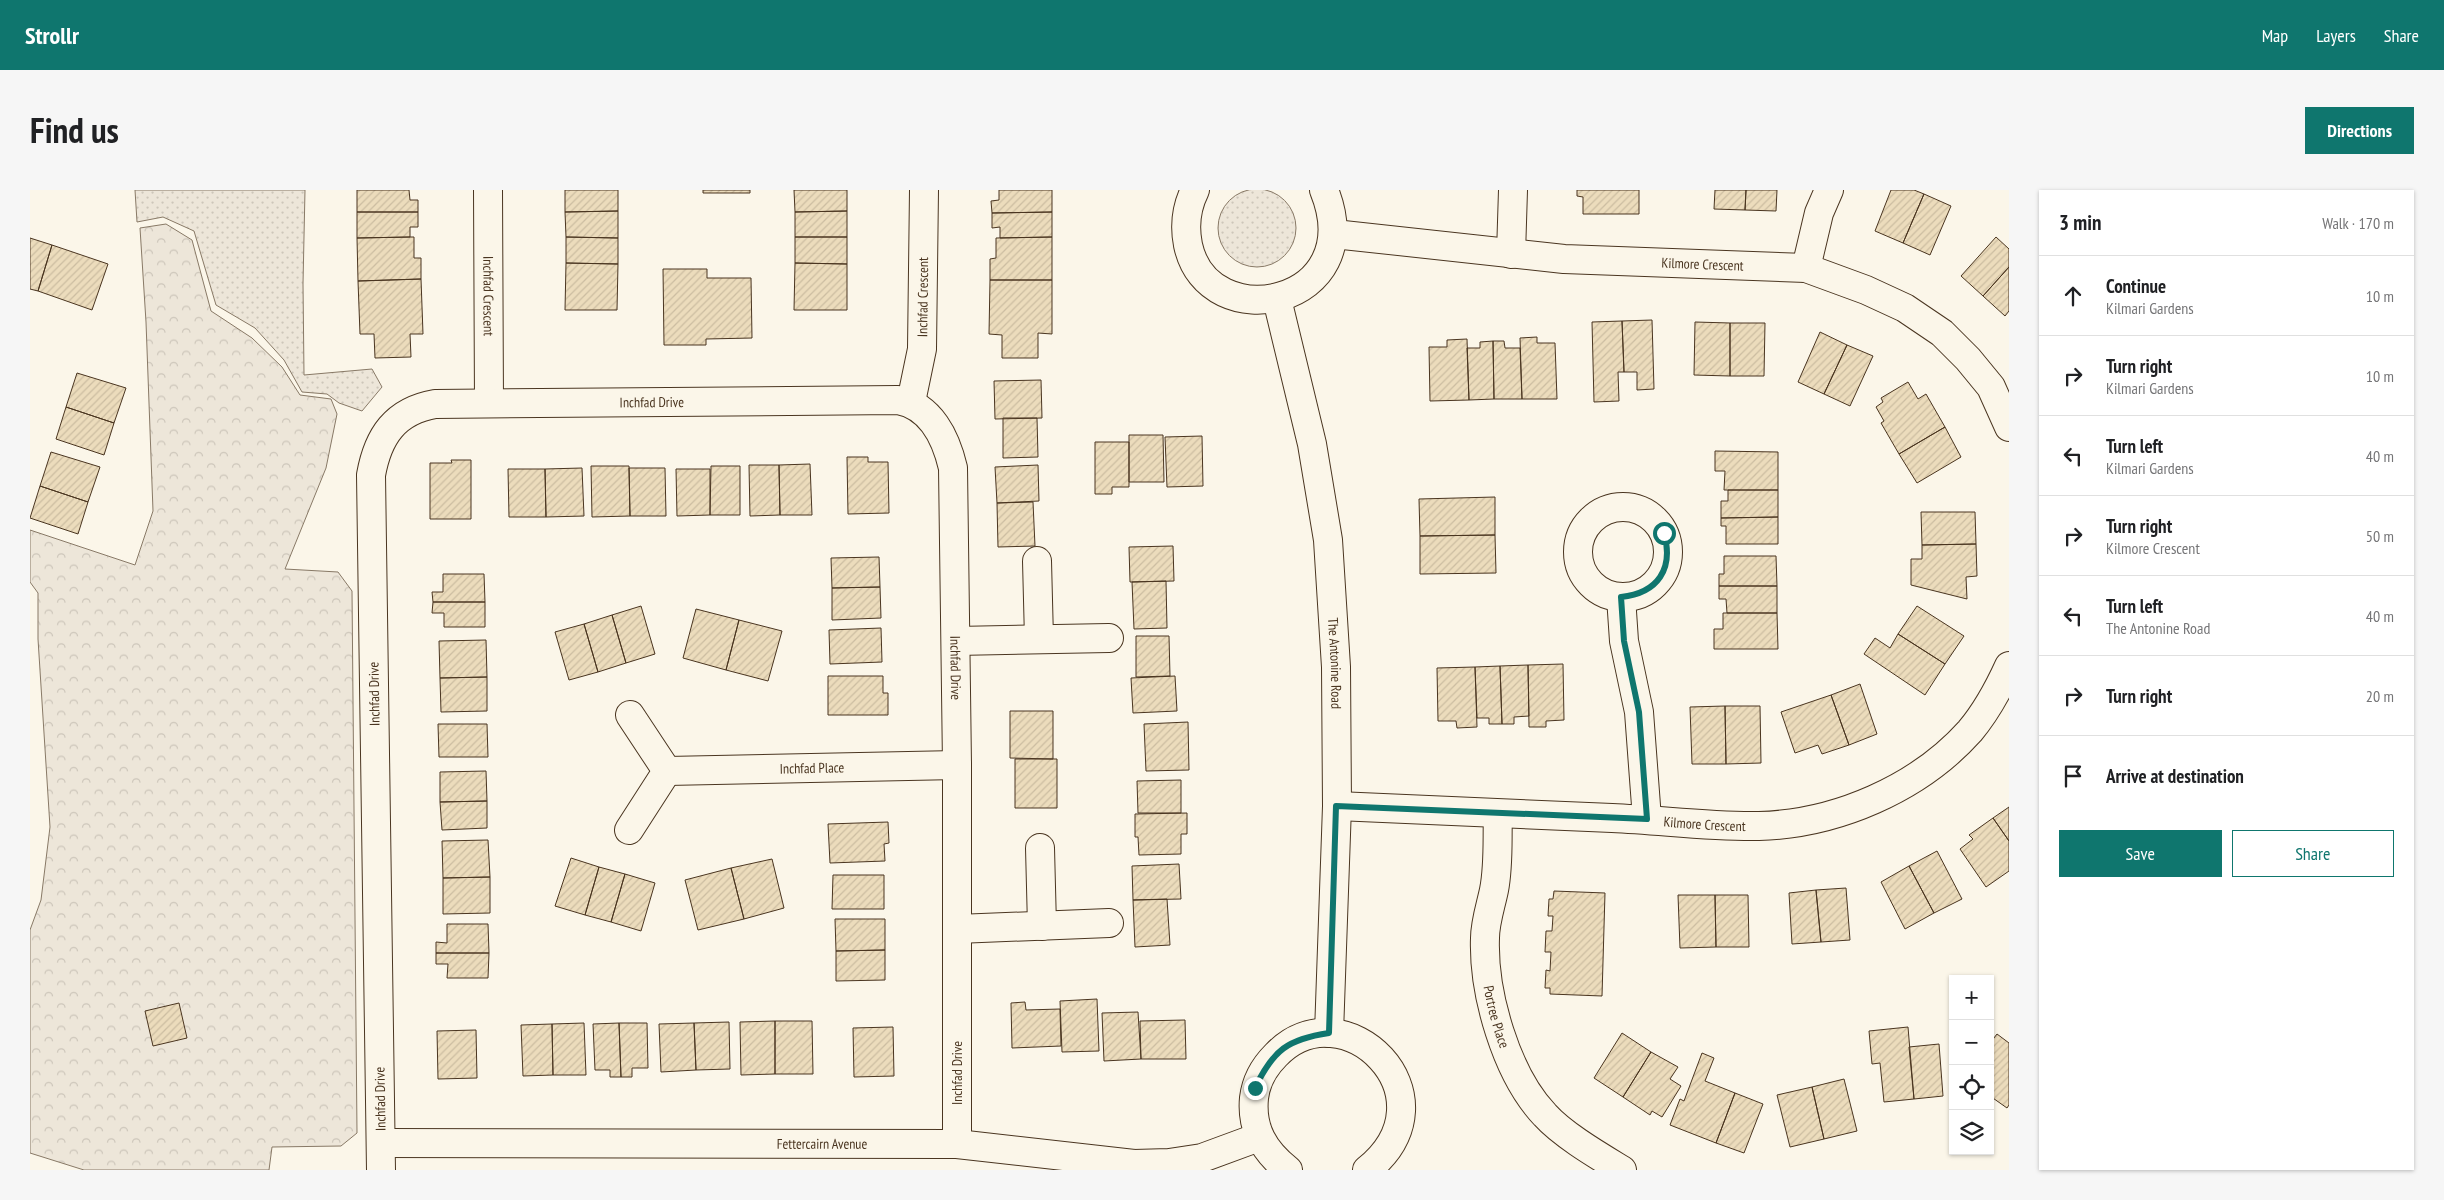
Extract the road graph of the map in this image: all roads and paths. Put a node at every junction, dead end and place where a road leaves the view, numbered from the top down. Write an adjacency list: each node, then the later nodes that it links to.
1 (488, 190): 12 (street, Inchfad Crescent)
2 (924, 190): 13 (street, Inchfad Crescent)
3 (1195, 190): 10 (street)
4 (1324, 190): 7 (street)
5 (1513, 190): 8 (street)
6 (1829, 190): 9 (street)
7 (1334, 234): 8 (street, Kilmore Crescent); 10 (street)
8 (1511, 254): 9 (street, Kilmore Crescent)
9 (1806, 268): 11 (street, Kilmore Crescent)
10 (1277, 299): 24 (street, The Antonine Road)
11 (2000, 382): 14 (street, Kilmore Crescent)
12 (489, 402): 13 (street, Inchfad Drive); 34 (street, Inchfad Drive)
13 (911, 402): 19 (street, Inchfad Drive)
14 (2009, 427)
15 (1037, 562): 18 (street)
16 (1621, 597): 26 (street)
17 (1110, 638): 18 (street)
18 (1039, 639): 19 (street)
19 (956, 641): 22 (street, Inchfad Drive)
20 (2009, 666): 26 (street, Kilmore Crescent)
21 (630, 715): 23 (street)
22 (957, 765): 23 (street, Inchfad Place); 31 (street, Inchfad Drive)
23 (668, 771): 27 (street)
24 (1336, 806): 25 (street, Kilmore Crescent); 32 (street, The Antonine Road)
25 (1498, 814): 26 (street, Kilmore Crescent); 39 (street, Portree Place)
26 (1647, 819)
27 (629, 830)
28 (1040, 848): 30 (street)
29 (1109, 923): 30 (street)
30 (1042, 926): 31 (street)
31 (957, 929): 35 (street, Inchfad Drive)
32 (1329, 1033): 33 (street); 36 (street)
33 (1259, 1137): 35 (street, Fettercairn Avenue); 38 (street)
34 (381, 1143): 35 (street, Fettercairn Avenue); 37 (street, Inchfad Drive)
35 (957, 1144)
36 (1382, 1166)
37 (381, 1170)
38 (1288, 1170)
39 (1622, 1170)

